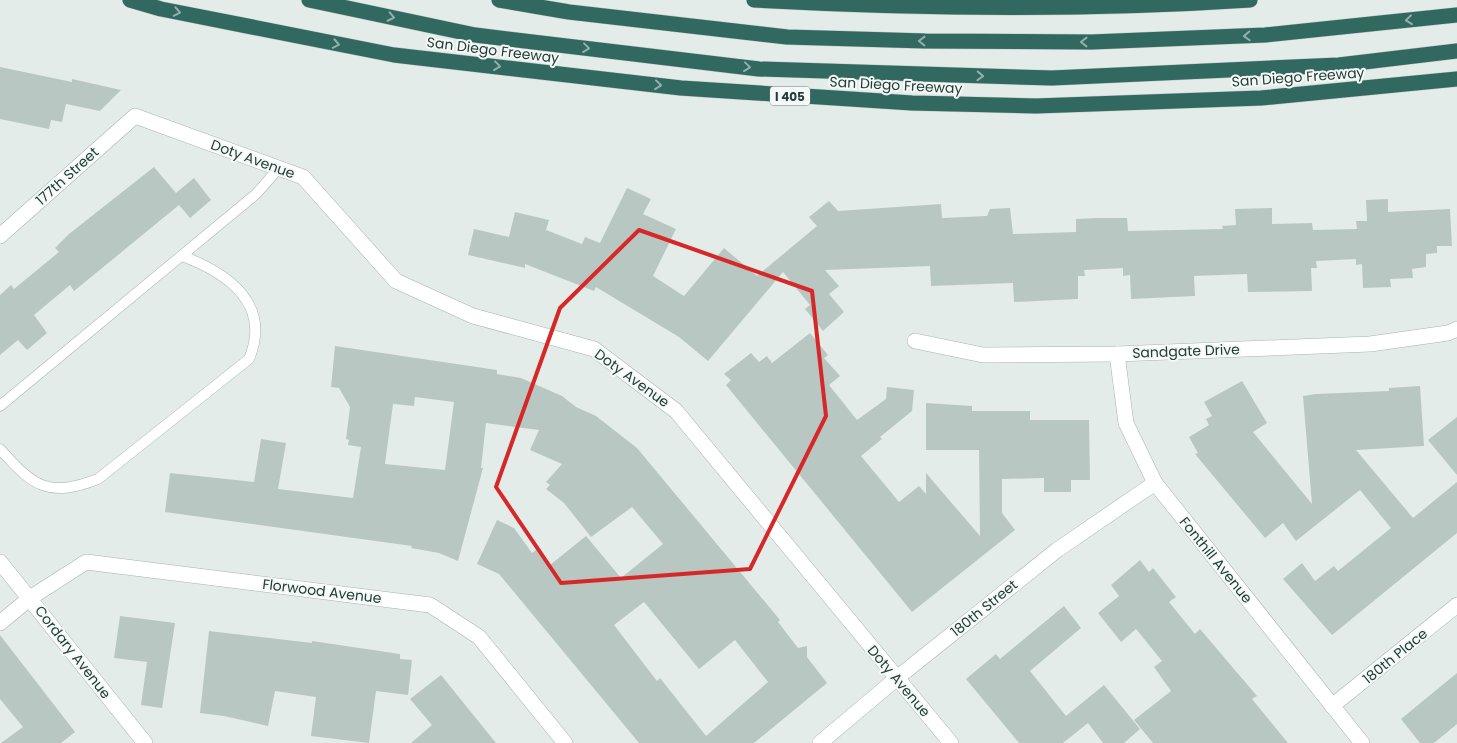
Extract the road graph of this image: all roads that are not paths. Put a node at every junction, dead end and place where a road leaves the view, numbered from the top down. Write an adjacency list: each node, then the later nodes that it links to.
1 (130, 0): 8 (highway, San Diego Freeway / I 405, one-way to 8)
2 (309, 0): 7 (highway, one-way to 7)
3 (499, 0): 6 (highway, one-way to 3)
4 (754, 0): 5 (highway)
5 (1250, 0)
6 (1457, 15)
7 (1457, 51)
8 (1457, 78)
9 (135, 116): 10 (street, Doty Avenue); 11 (street, 177th Street)
10 (280, 168): 12 (lane); 23 (street, Doty Avenue)
11 (0, 236)
12 (182, 256): 16 (lane); 17 (lane)
13 (1457, 329): 15 (street, Sandgate Drive)
14 (915, 341): 15 (street, Sandgate Drive)
15 (1118, 354): 18 (street, Fonthill Avenue)
16 (0, 406)
17 (0, 449)
18 (1155, 482): 23 (street, 180th Street); 24 (street, Fonthill Avenue)
19 (0, 562): 20 (street, Cordary Avenue)
20 (30, 598): 22 (street, Florwood Avenue); 25 (street, Cordary Avenue); 26 (street, Florwood Avenue)
21 (1457, 605): 24 (street, 180th Place)
22 (0, 622)
23 (897, 678): 27 (street, 180th Street); 28 (street, Doty Avenue)
24 (1332, 706): 29 (street, Fonthill Avenue)
25 (145, 743)
26 (566, 743)
27 (820, 743)
28 (951, 743)
29 (1362, 743)

